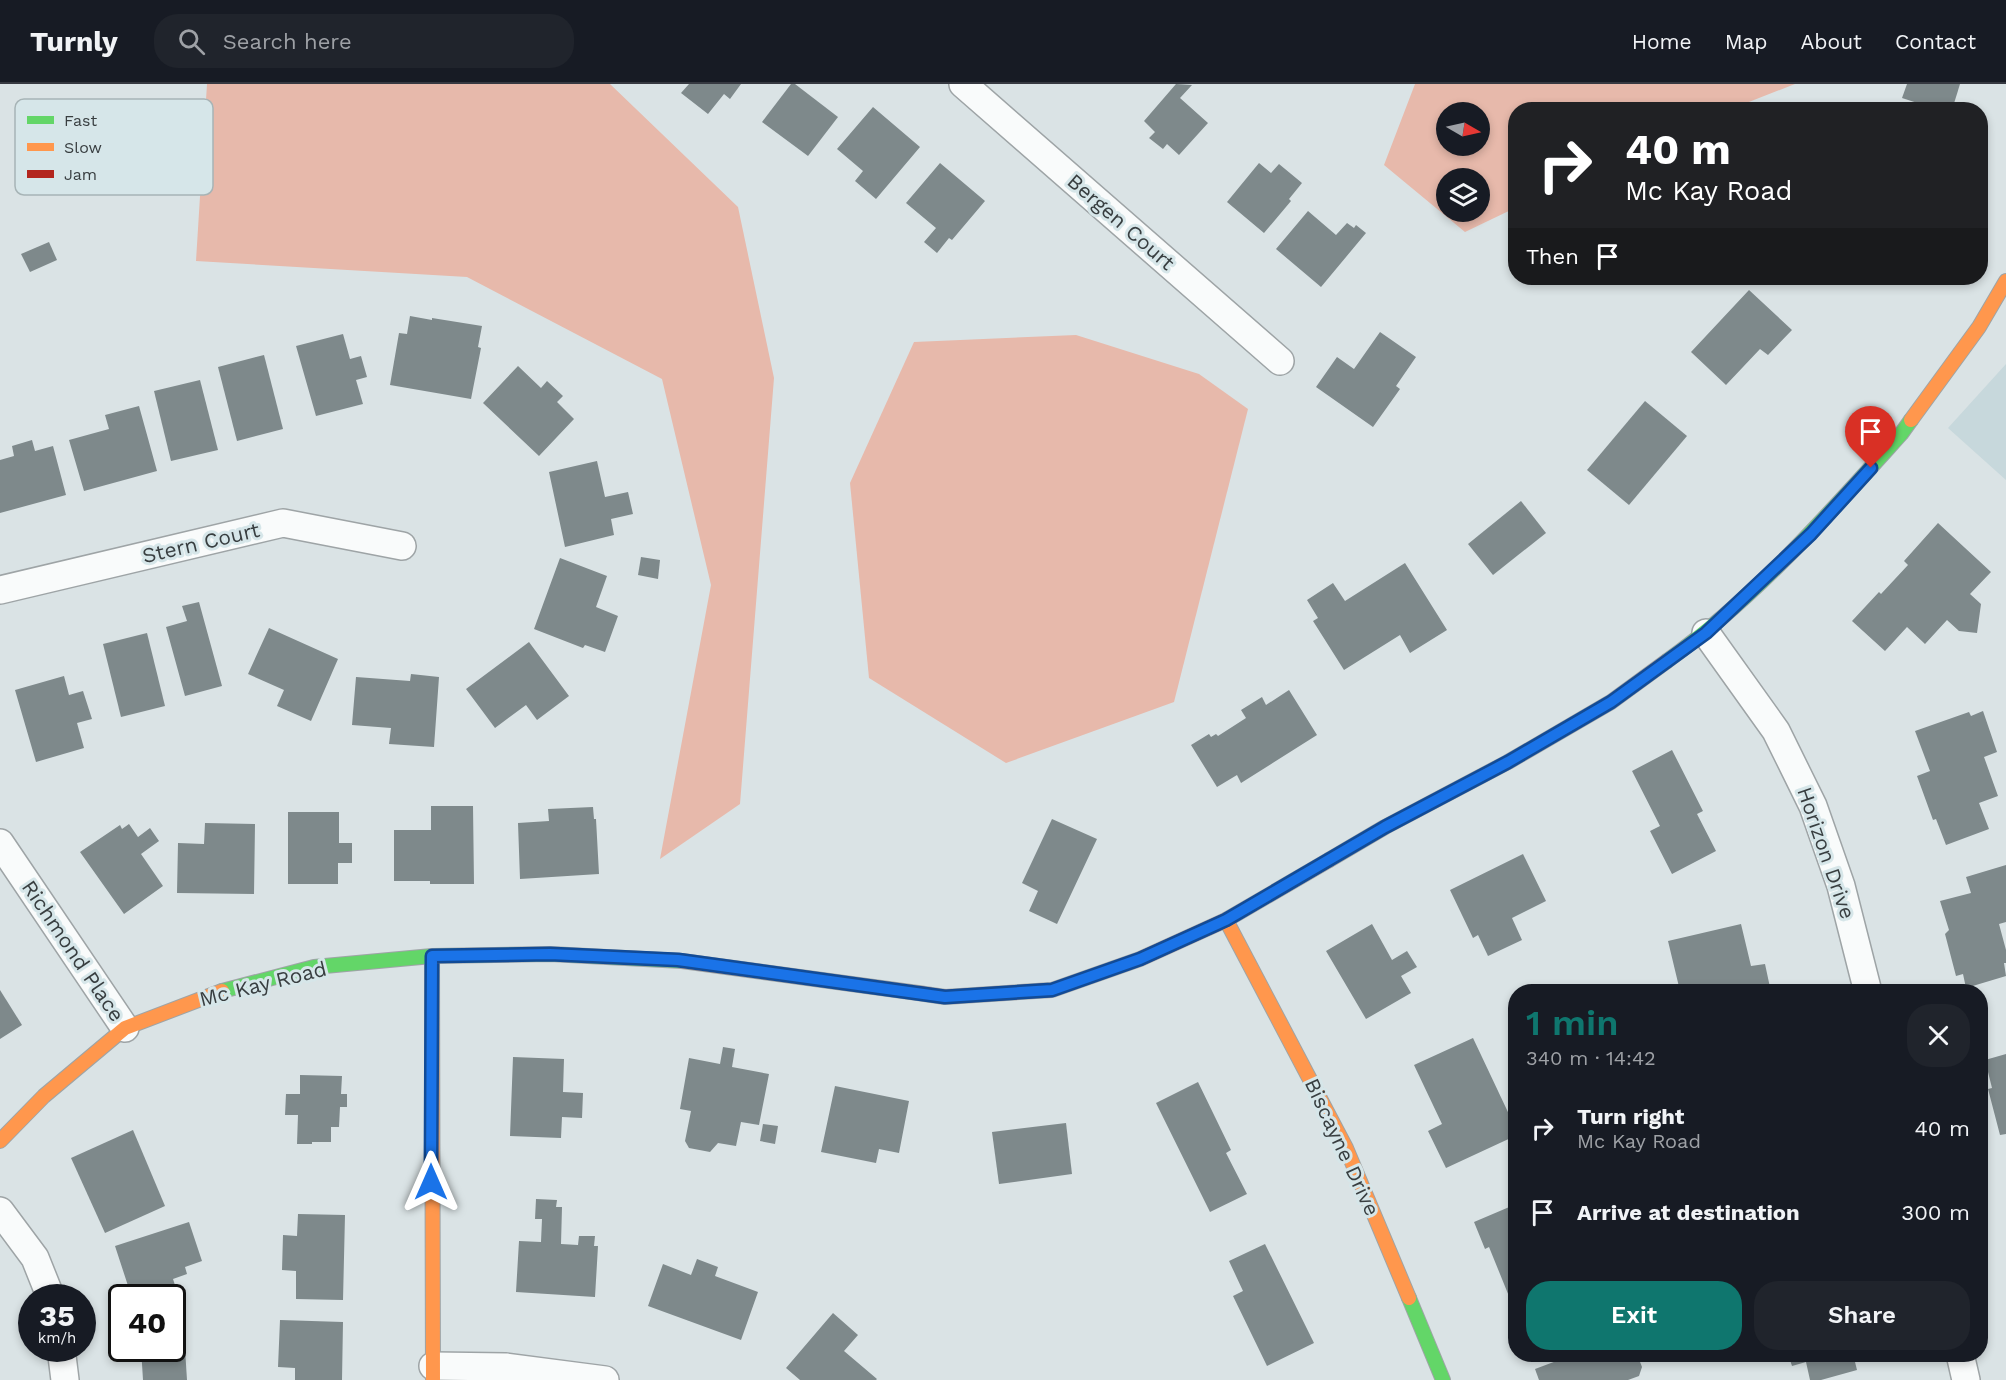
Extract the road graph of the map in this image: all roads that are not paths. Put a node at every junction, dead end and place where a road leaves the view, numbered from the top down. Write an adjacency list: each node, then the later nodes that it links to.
1 (963, 84): 3 (street, Bergen Court)
2 (2006, 281): 6 (street, Mc Kay Road)
3 (1280, 360)
4 (402, 546): 5 (street, Stern Court)
5 (0, 590)
6 (1706, 633): 8 (street, Mc Kay Road); 10 (street, Horizon Drive)
7 (0, 843): 11 (street, Richmond Place)
8 (1226, 920): 9 (street, Mc Kay Road); 20 (street, Biscayne Drive)
9 (432, 956): 11 (street, Mc Kay Road); 17 (street)
10 (1866, 984)
11 (125, 1028): 12 (street, Mc Kay Road)
12 (0, 1141)
13 (0, 1211): 14 (street)
14 (45, 1284)
15 (63, 1362): 18 (street)
16 (1962, 1362): 21 (street)
17 (433, 1373): 19 (street)
18 (65, 1380)
19 (605, 1380)
20 (1443, 1380)
21 (1966, 1380)

